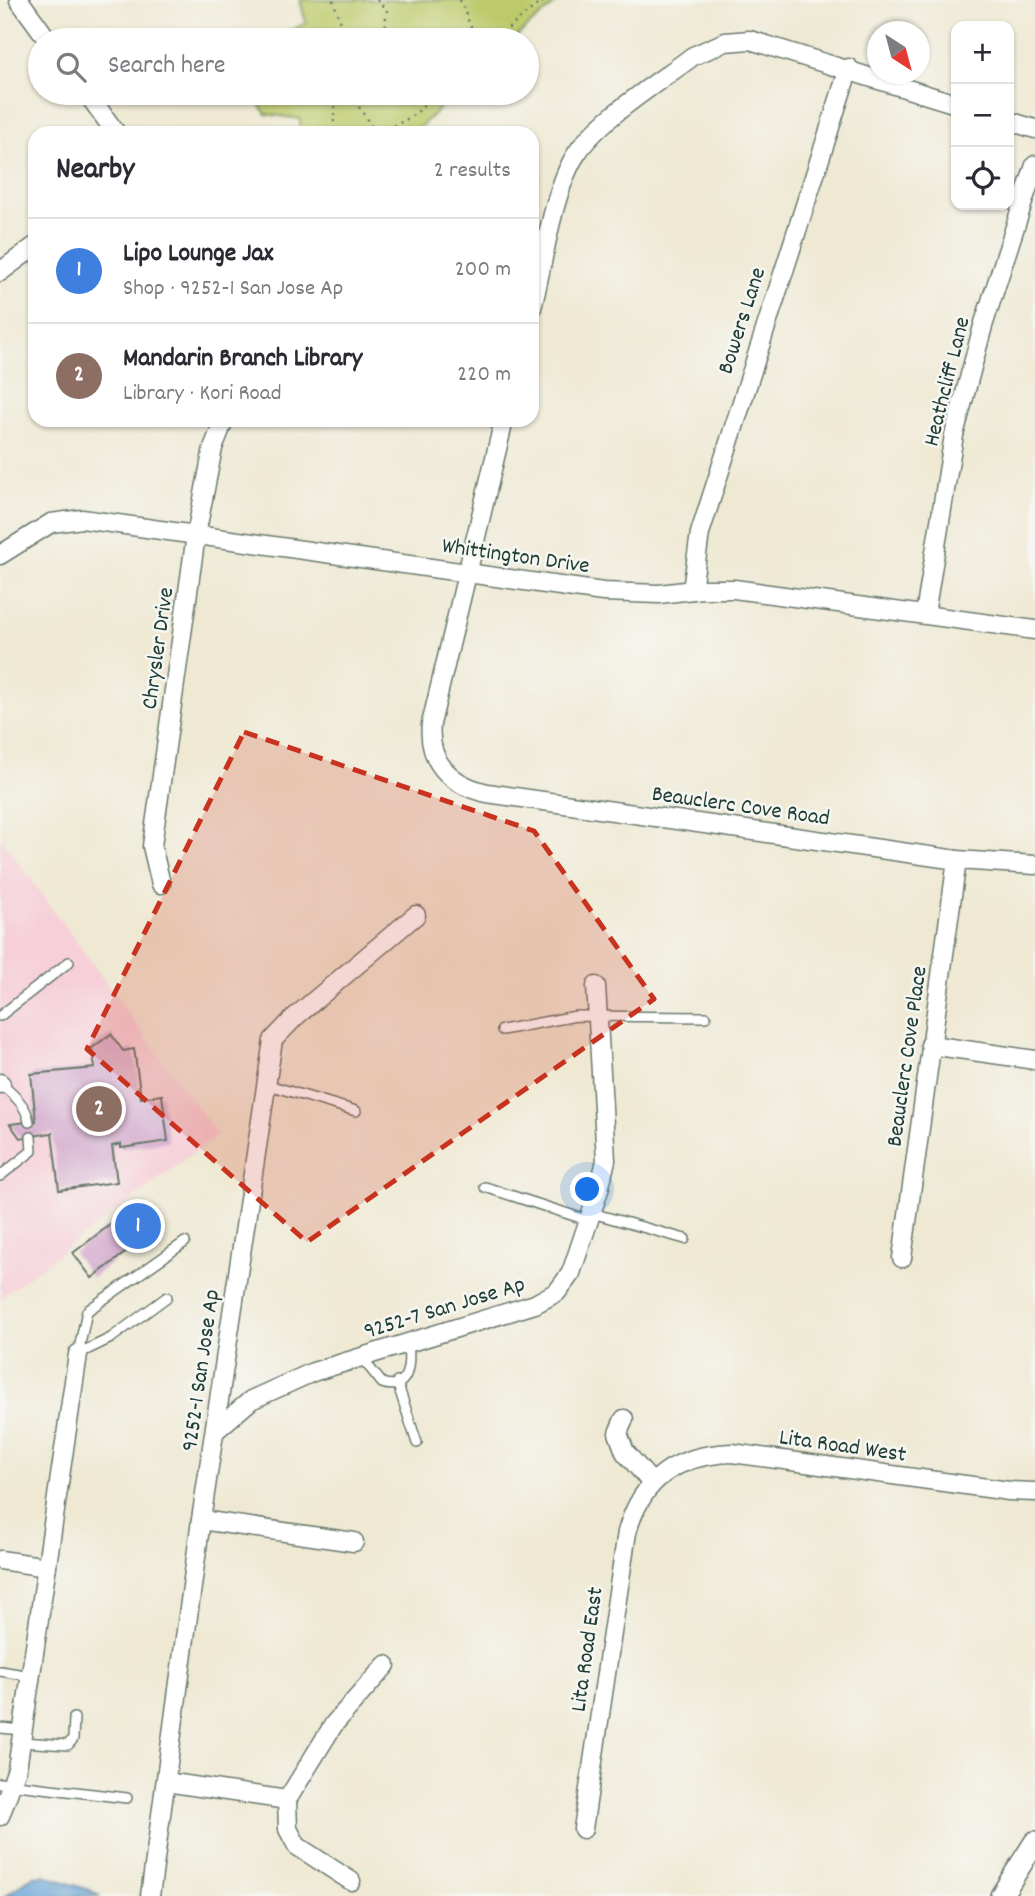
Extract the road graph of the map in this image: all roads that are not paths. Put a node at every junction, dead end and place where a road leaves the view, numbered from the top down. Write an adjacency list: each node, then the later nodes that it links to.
1 (19, 0): 2 (street)
2 (39, 28)
3 (849, 68): 4 (street); 12 (street); 18 (street, Bowers Lane)
4 (951, 102)
5 (96, 105): 7 (street)
6 (1014, 123): 8 (street)
7 (111, 126)
8 (1035, 130)
9 (1035, 165): 19 (street, Heathcliff Lane)
10 (28, 251): 11 (street)
11 (0, 272)
12 (539, 278)
13 (222, 427): 15 (street, Chrysler Drive)
14 (502, 427): 17 (street)
15 (196, 535): 16 (street, Whittington Drive); 17 (street, Whittington Drive); 23 (street, Chrysler Drive)
16 (0, 555)
17 (466, 572): 18 (street, Whittington Drive); 21 (street, Beauclerc Cove Road)
18 (692, 590): 19 (street, Whittington Drive)
19 (925, 614): 20 (street, Whittington Drive)
20 (1035, 630)
21 (957, 860): 22 (street, Beauclerc Cove Road); 31 (street, Beauclerc Cove Place)
22 (1035, 864)
23 (161, 884)
24 (416, 915): 34 (street, 9252-1 San Jose Ap)
25 (69, 962): 27 (lane)
26 (596, 986): 28 (street, 9252-7 San Jose Ap)
27 (0, 1016)
28 (598, 1016): 29 (lane); 30 (lane); 40 (street, 9252-7 San Jose Ap)
29 (706, 1017)
30 (502, 1030)
31 (930, 1045): 32 (street); 43 (street, Beauclerc Cove Place)
32 (1035, 1060)
33 (0, 1084): 36 (lane)
34 (265, 1084): 35 (lane); 50 (street, 9252-1 San Jose Ap)
35 (356, 1111)
36 (29, 1122)
37 (31, 1136): 38 (lane)
38 (0, 1176)
39 (485, 1187): 40 (lane)
40 (591, 1217): 41 (lane); 45 (street, 9252-7 San Jose Ap)
41 (685, 1239)
42 (185, 1242): 46 (lane)
43 (902, 1258)
44 (167, 1297): 46 (lane)
45 (408, 1343): 47 (street, 9252-7 San Jose Ap); 48 (lane)
46 (78, 1354): 57 (street)
47 (361, 1357): 48 (lane); 50 (street, 9252-7 San Jose Ap)
48 (397, 1382): 51 (lane)
49 (624, 1419): 52 (street)
50 (215, 1431): 54 (street, 9252-1 San Jose Ap)
51 (416, 1443)
52 (651, 1482): 53 (street, Lita Road West); 69 (street, Lita Road East)
53 (1035, 1492)
54 (201, 1520): 55 (street); 64 (street, 9252-1 San Jose Ap)
55 (354, 1542)
56 (0, 1560): 57 (street)
57 (47, 1567): 60 (street)
58 (386, 1665): 67 (street)
59 (0, 1671): 60 (lane)
60 (30, 1676): 63 (street)
61 (74, 1718): 63 (lane)
62 (0, 1728): 63 (lane)
63 (22, 1736): 65 (street)
64 (166, 1782): 67 (street); 72 (street, 9252-1 San Jose Ap)
65 (6, 1784): 66 (lane); 68 (street)
66 (127, 1798)
67 (287, 1800): 71 (street)
68 (0, 1816)
69 (583, 1829)
70 (1035, 1842): 73 (street)
71 (351, 1881)
72 (150, 1896)
73 (1001, 1896)

